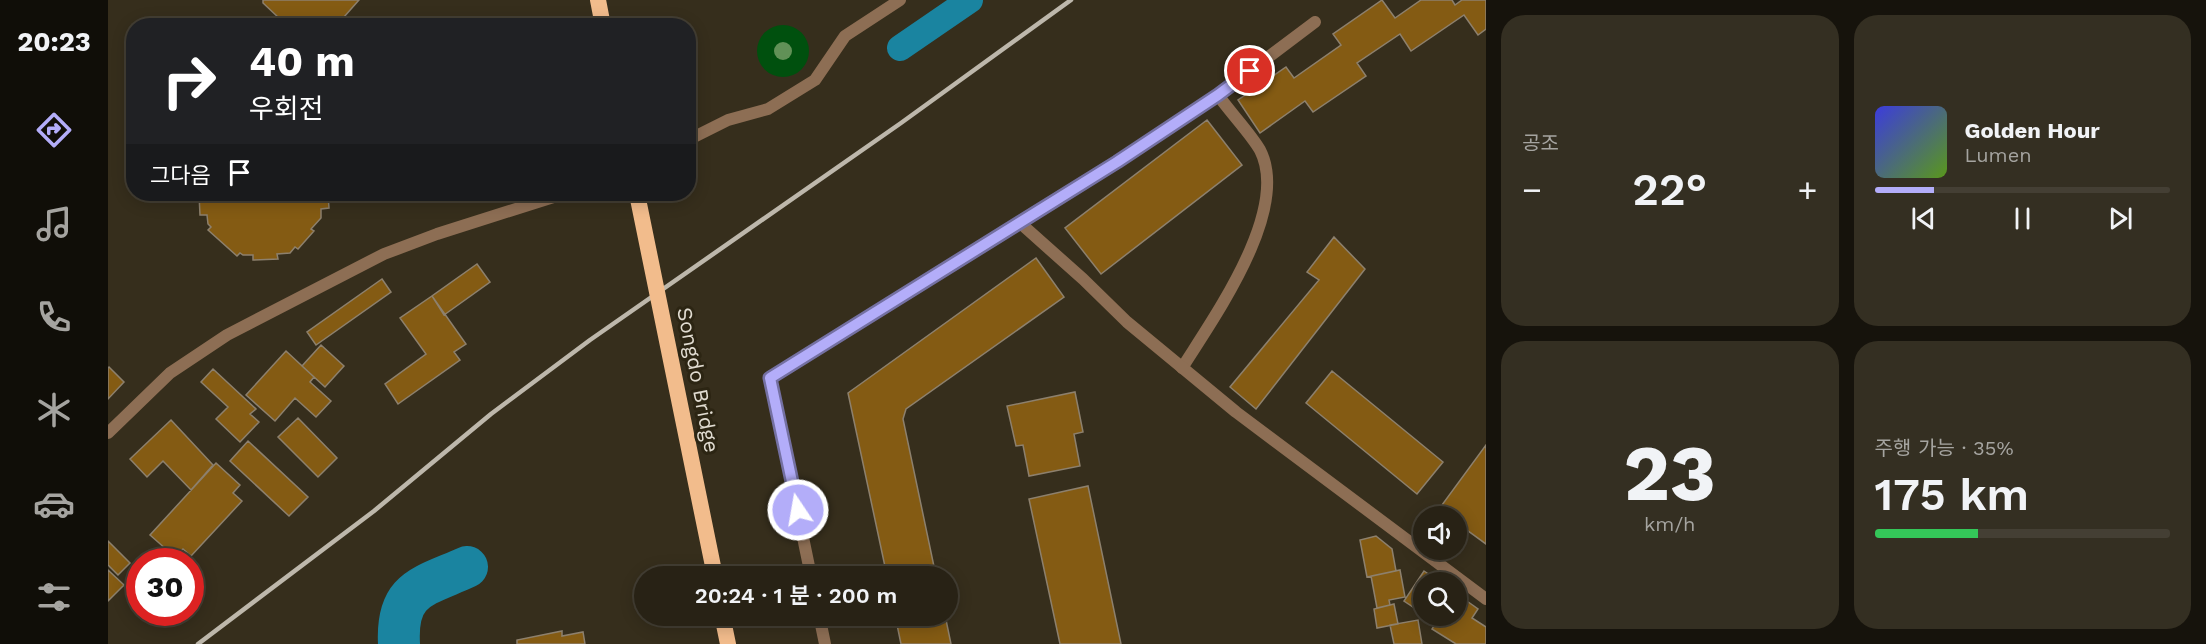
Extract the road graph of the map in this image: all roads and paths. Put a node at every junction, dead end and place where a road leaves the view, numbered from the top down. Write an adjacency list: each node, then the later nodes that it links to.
1 (598, 0): 3 (highway)
2 (900, 0): 6 (street)
3 (601, 18)
4 (1315, 22): 5 (street)
5 (1218, 95): 9 (street); 10 (street)
6 (696, 136)
7 (541, 201): 11 (street)
8 (638, 201): 12 (highway, Songdo Bridge, bridge)
9 (1019, 222): 10 (street); 13 (street)
10 (1182, 368): 14 (street)
11 (108, 433)
12 (713, 566)
13 (809, 566)
14 (1486, 599)
15 (724, 626): 17 (highway)
16 (821, 626): 18 (street)
17 (728, 644)
18 (825, 644)

